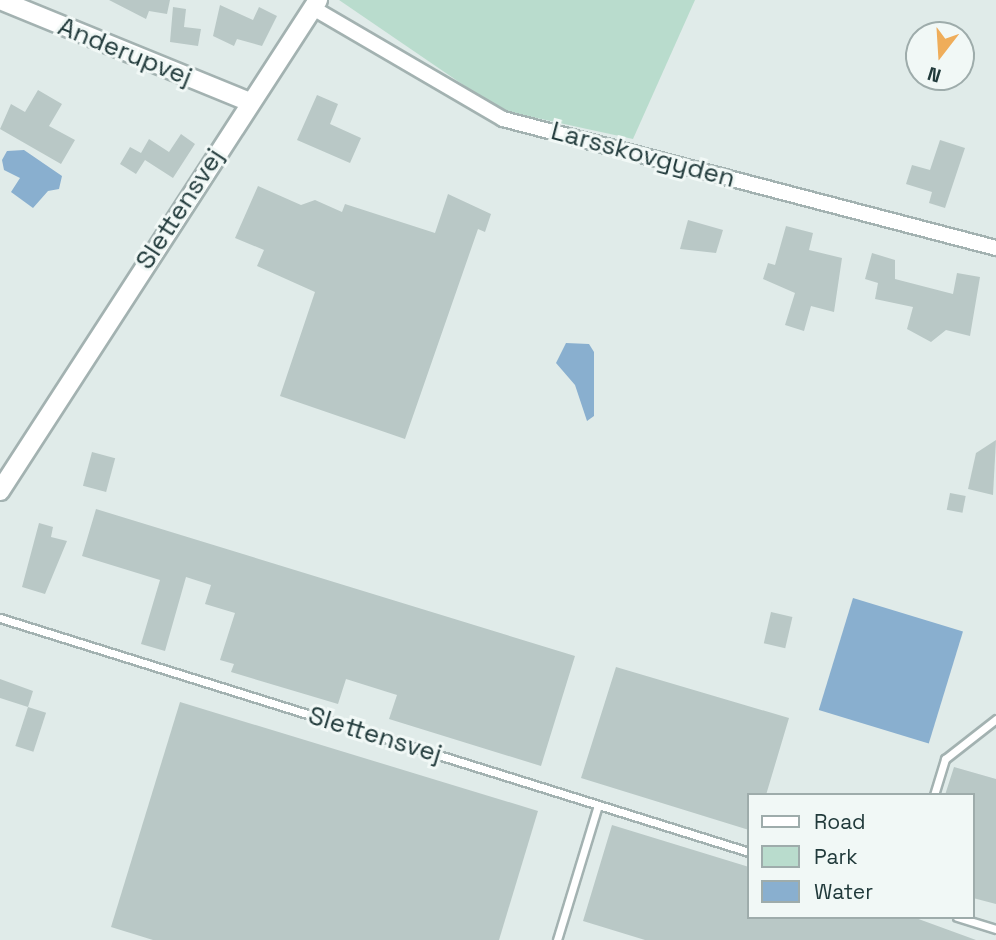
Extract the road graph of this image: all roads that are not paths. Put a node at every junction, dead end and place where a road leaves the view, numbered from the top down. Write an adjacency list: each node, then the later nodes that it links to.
1 (0, 0): 3 (street, Anderupvej)
2 (315, 4): 3 (street, Slettensvej); 4 (street, Larsskovgyden)
3 (250, 102): 5 (street, Slettensvej)
4 (996, 248)
5 (0, 491)
6 (0, 618): 9 (lane, Slettensvej)
7 (996, 719): 8 (lane)
8 (935, 793)
9 (598, 805): 10 (lane, Slettensvej); 13 (lane)
10 (748, 852)
11 (964, 919): 12 (lane)
12 (996, 929)
13 (557, 940)

